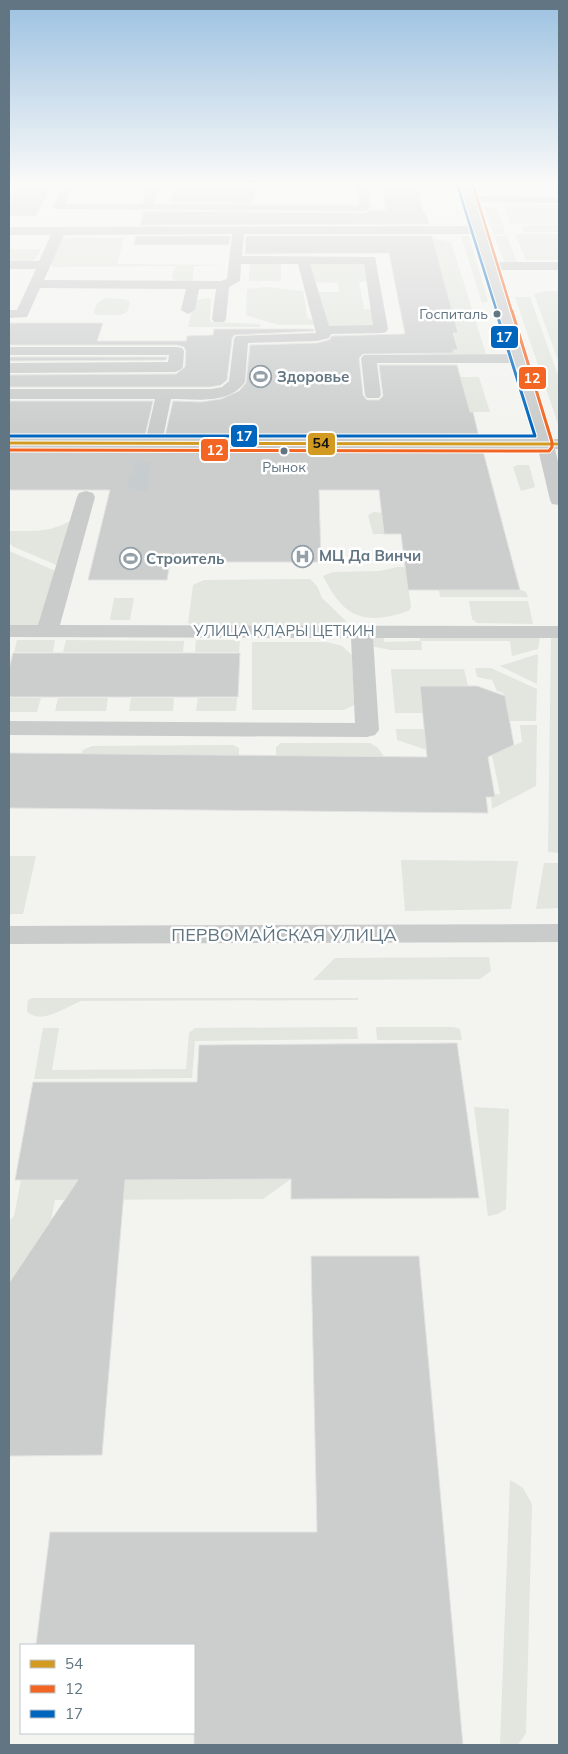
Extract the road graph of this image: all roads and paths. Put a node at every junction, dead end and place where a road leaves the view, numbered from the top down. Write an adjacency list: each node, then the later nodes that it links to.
1 (235, 264): 11 (street)
2 (304, 264): 15 (street)
3 (371, 264): 15 (street)
4 (9, 265): 5 (street)
5 (44, 265): 9 (street)
6 (490, 266): 7 (street); 17 (street)
7 (559, 266)
8 (22, 280): 9 (street)
9 (37, 282): 10 (street); 13 (street)
10 (193, 285): 11 (street); 12 (street)
11 (223, 285): 14 (street)
12 (188, 310)
13 (9, 314)
14 (219, 319)
15 (323, 330): 22 (street)
16 (9, 350): 18 (street)
17 (519, 358): 23 (street); 26 (street)
18 (9, 368)
19 (105, 384): 20 (street)
20 (9, 385)
21 (9, 394): 22 (street)
22 (164, 394): 25 (street)
23 (373, 395)
24 (9, 443): 25 (street)
25 (150, 444): 26 (street); 27 (street)
26 (552, 444): 28 (street)
27 (143, 461)
28 (558, 493)
29 (86, 497): 31 (street)
30 (9, 631): 31 (street, УЛИЦА КЛАРЫ ЦЕТКИН)
31 (47, 631): 32 (street, УЛИЦА КЛАРЫ ЦЕТКИН)
32 (362, 631): 33 (street, УЛИЦА КЛАРЫ ЦЕТКИН); 34 (street)
33 (559, 632)
34 (9, 728)
35 (559, 933): 36 (street, ПЕРВОМАЙСКАЯ УЛИЦА)
36 (9, 934)

